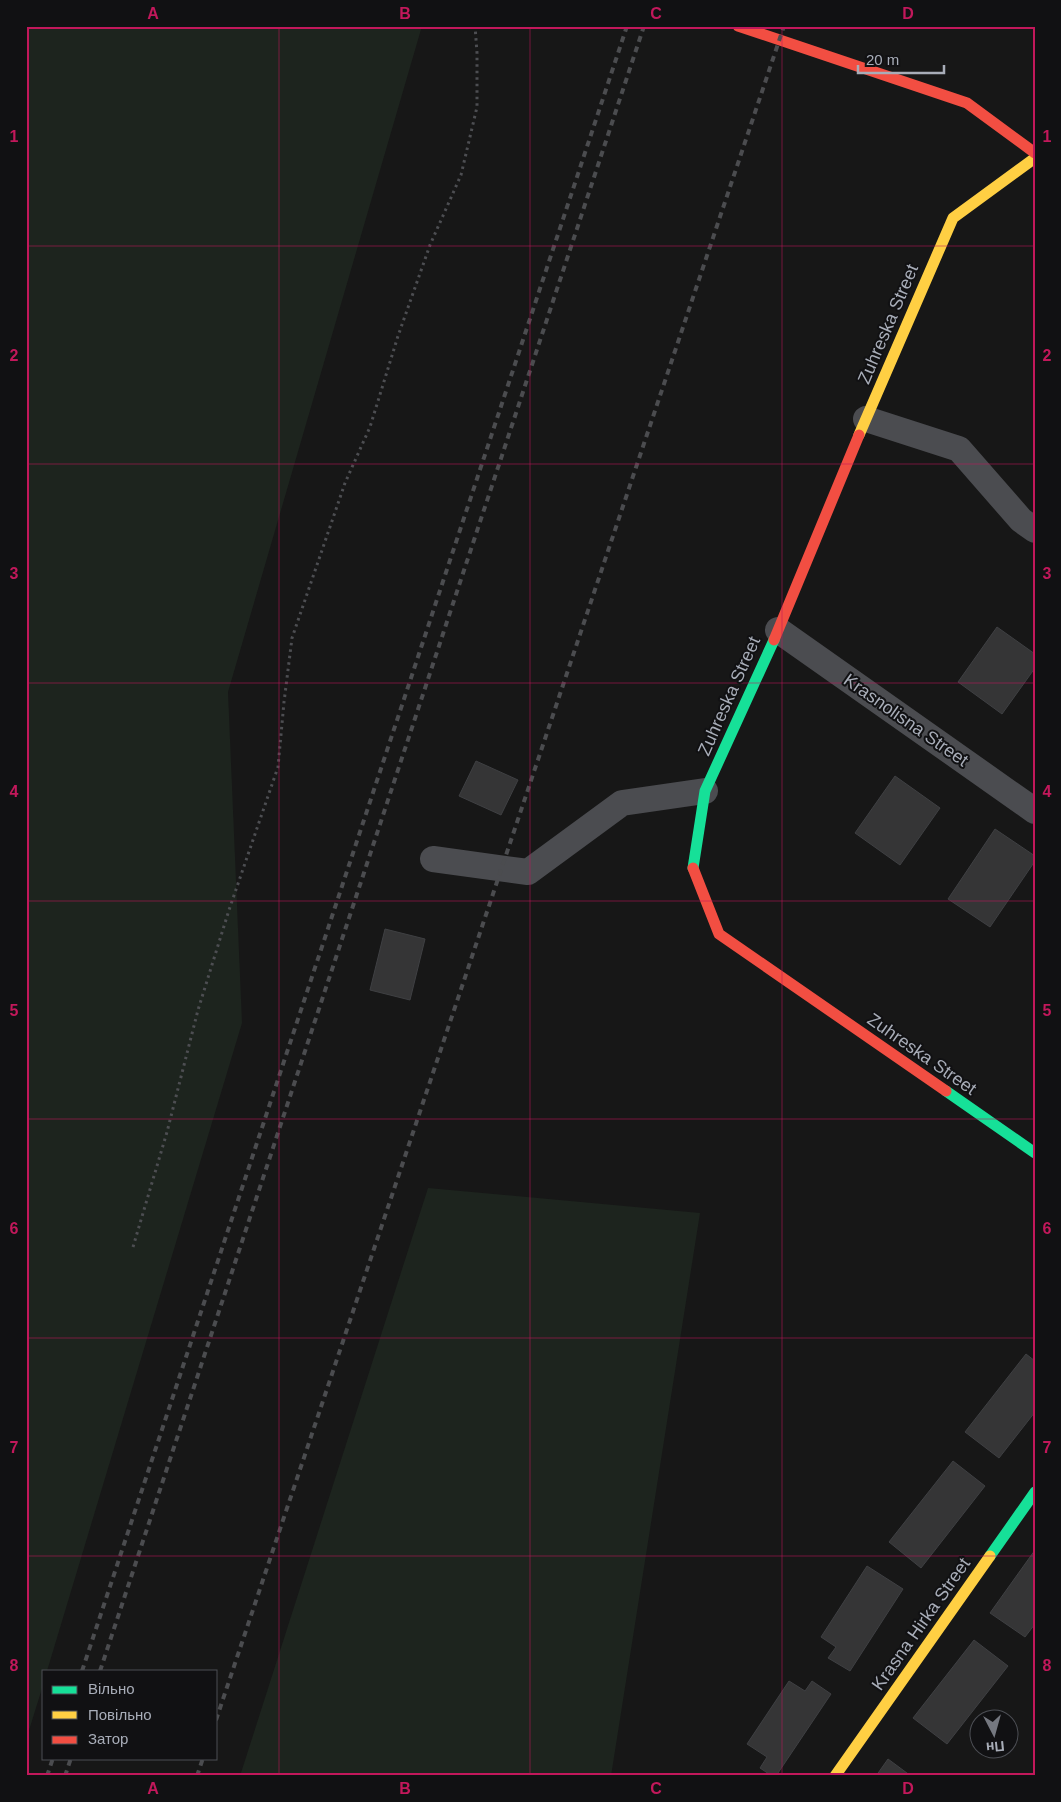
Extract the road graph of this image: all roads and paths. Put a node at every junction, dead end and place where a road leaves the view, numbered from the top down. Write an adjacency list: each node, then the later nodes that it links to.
1 (475, 26): 12 (path)
2 (738, 26): 3 (street)
3 (1035, 153)
4 (1035, 158): 5 (street, Zuhreska Street)
5 (866, 419): 6 (street); 7 (street, Zuhreska Street)
6 (1035, 530)
7 (778, 630): 8 (street, Zuhreska Street); 9 (street, Krasnolisna Street)
8 (705, 791): 10 (street); 11 (street, Zuhreska Street)
9 (1035, 811)
10 (433, 859)
11 (1035, 1153)
12 (133, 1247)
13 (1035, 1492): 14 (street, Krasna Hirka Street)
14 (835, 1776)

